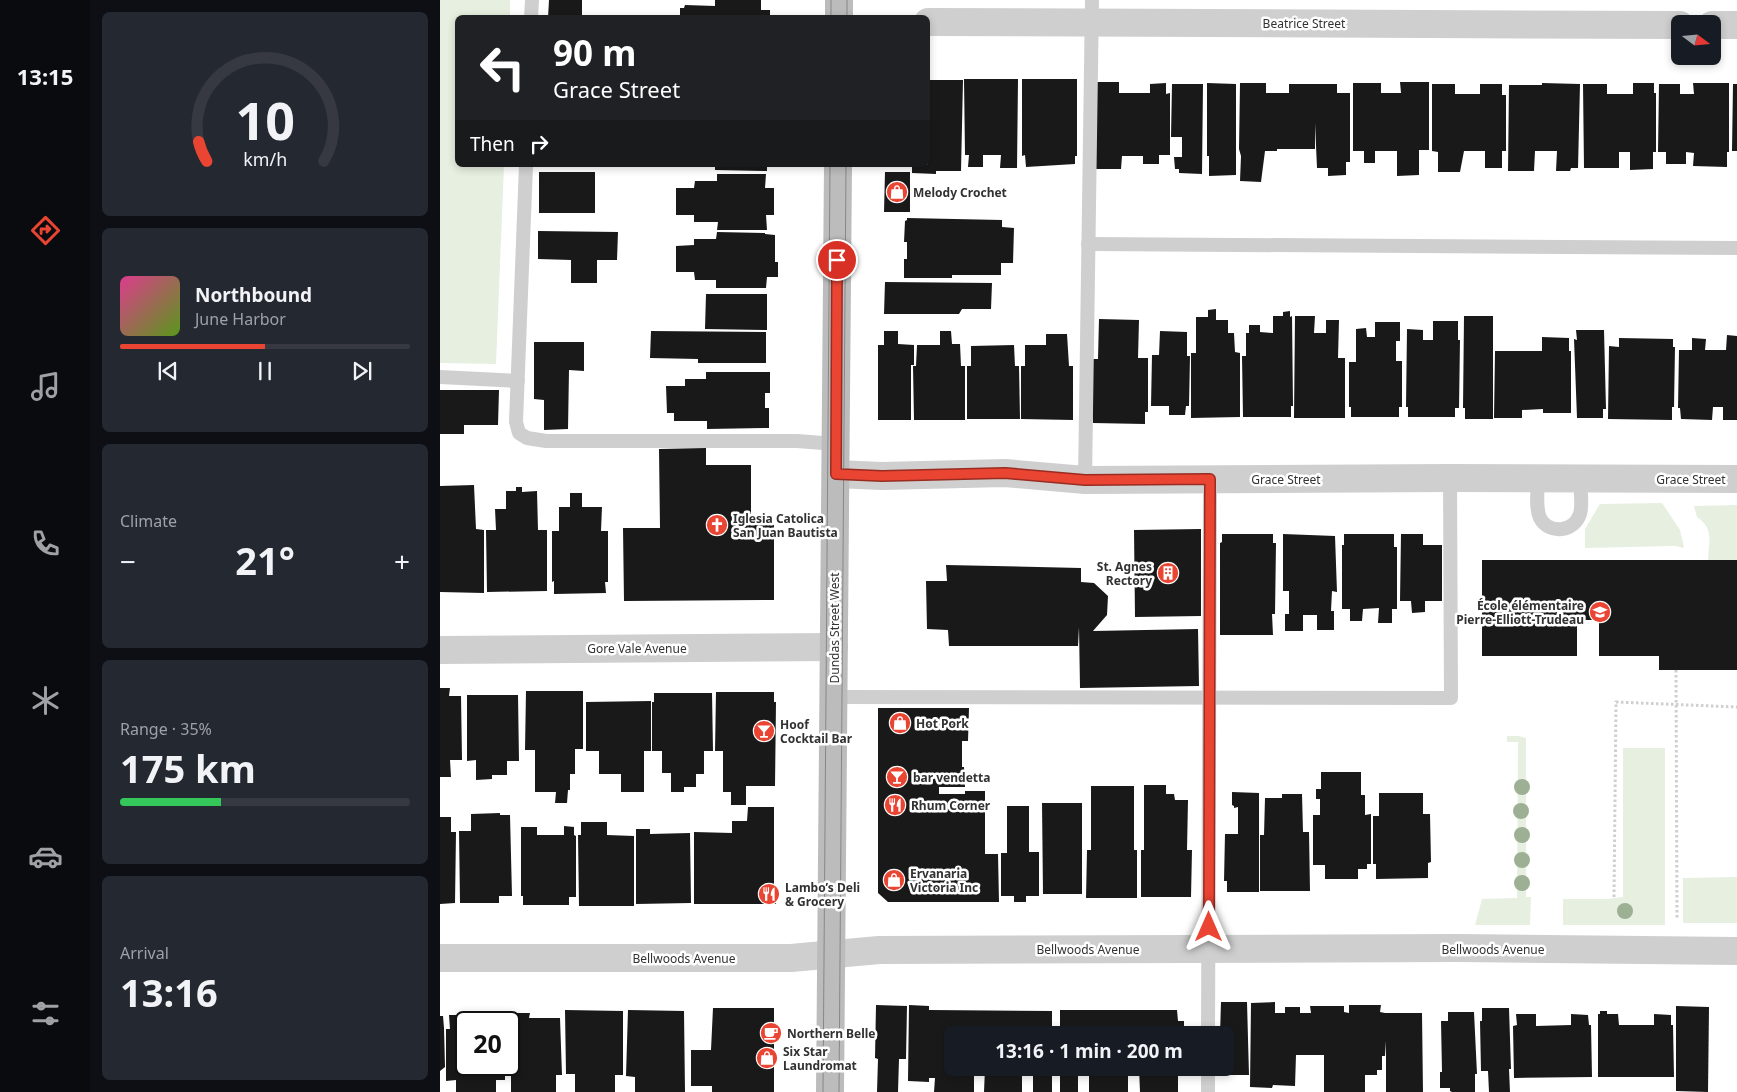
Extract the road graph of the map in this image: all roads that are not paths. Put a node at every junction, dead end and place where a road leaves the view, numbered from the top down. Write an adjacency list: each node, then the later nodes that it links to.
1 (532, 0): 4 (lane)
2 (839, 0): 5 (main road)
3 (1092, 11): 6 (street, Beatrice Street); 7 (street, Beatrice Street); 12 (lane)
4 (532, 15)
5 (839, 15)
6 (930, 22)
7 (1671, 25)
8 (1721, 25): 9 (street)
9 (1737, 25)
10 (526, 167): 15 (lane)
11 (838, 167): 16 (main road, Dundas Street West)
12 (1088, 244): 13 (lane); 23 (lane)
13 (1737, 248)
14 (440, 377): 15 (lane)
15 (518, 381): 16 (lane)
16 (836, 444): 17 (main road, Dundas Street West)
17 (836, 474): 23 (street, Grace Street); 24 (main road, Dundas Street West)
18 (1450, 478): 19 (street, Grace Street); 20 (street, Grace Street); 27 (lane)
19 (1538, 478): 21 (street, Grace Street); 21 (lane)
20 (1210, 479): 23 (street, Grace Street); 27 (lane)
21 (1580, 479): 22 (street, Grace Street)
22 (1737, 479)
23 (1085, 480)
24 (834, 647): 25 (street, Gore Vale Avenue); 26 (main road, Dundas Street West)
25 (440, 650)
26 (834, 697): 27 (lane); 30 (main road, Dundas Street West)
27 (1209, 699): 28 (lane)
28 (1209, 949): 29 (street, Bellwoods Avenue); 30 (street, Bellwoods Avenue); 32 (lane)
29 (1737, 951)
30 (832, 954): 31 (street, Bellwoods Avenue); 34 (main road, Dundas Street West)
31 (440, 958)
32 (1208, 1026)
33 (1208, 1076): 35 (lane)
34 (830, 1092)
35 (1208, 1092)

